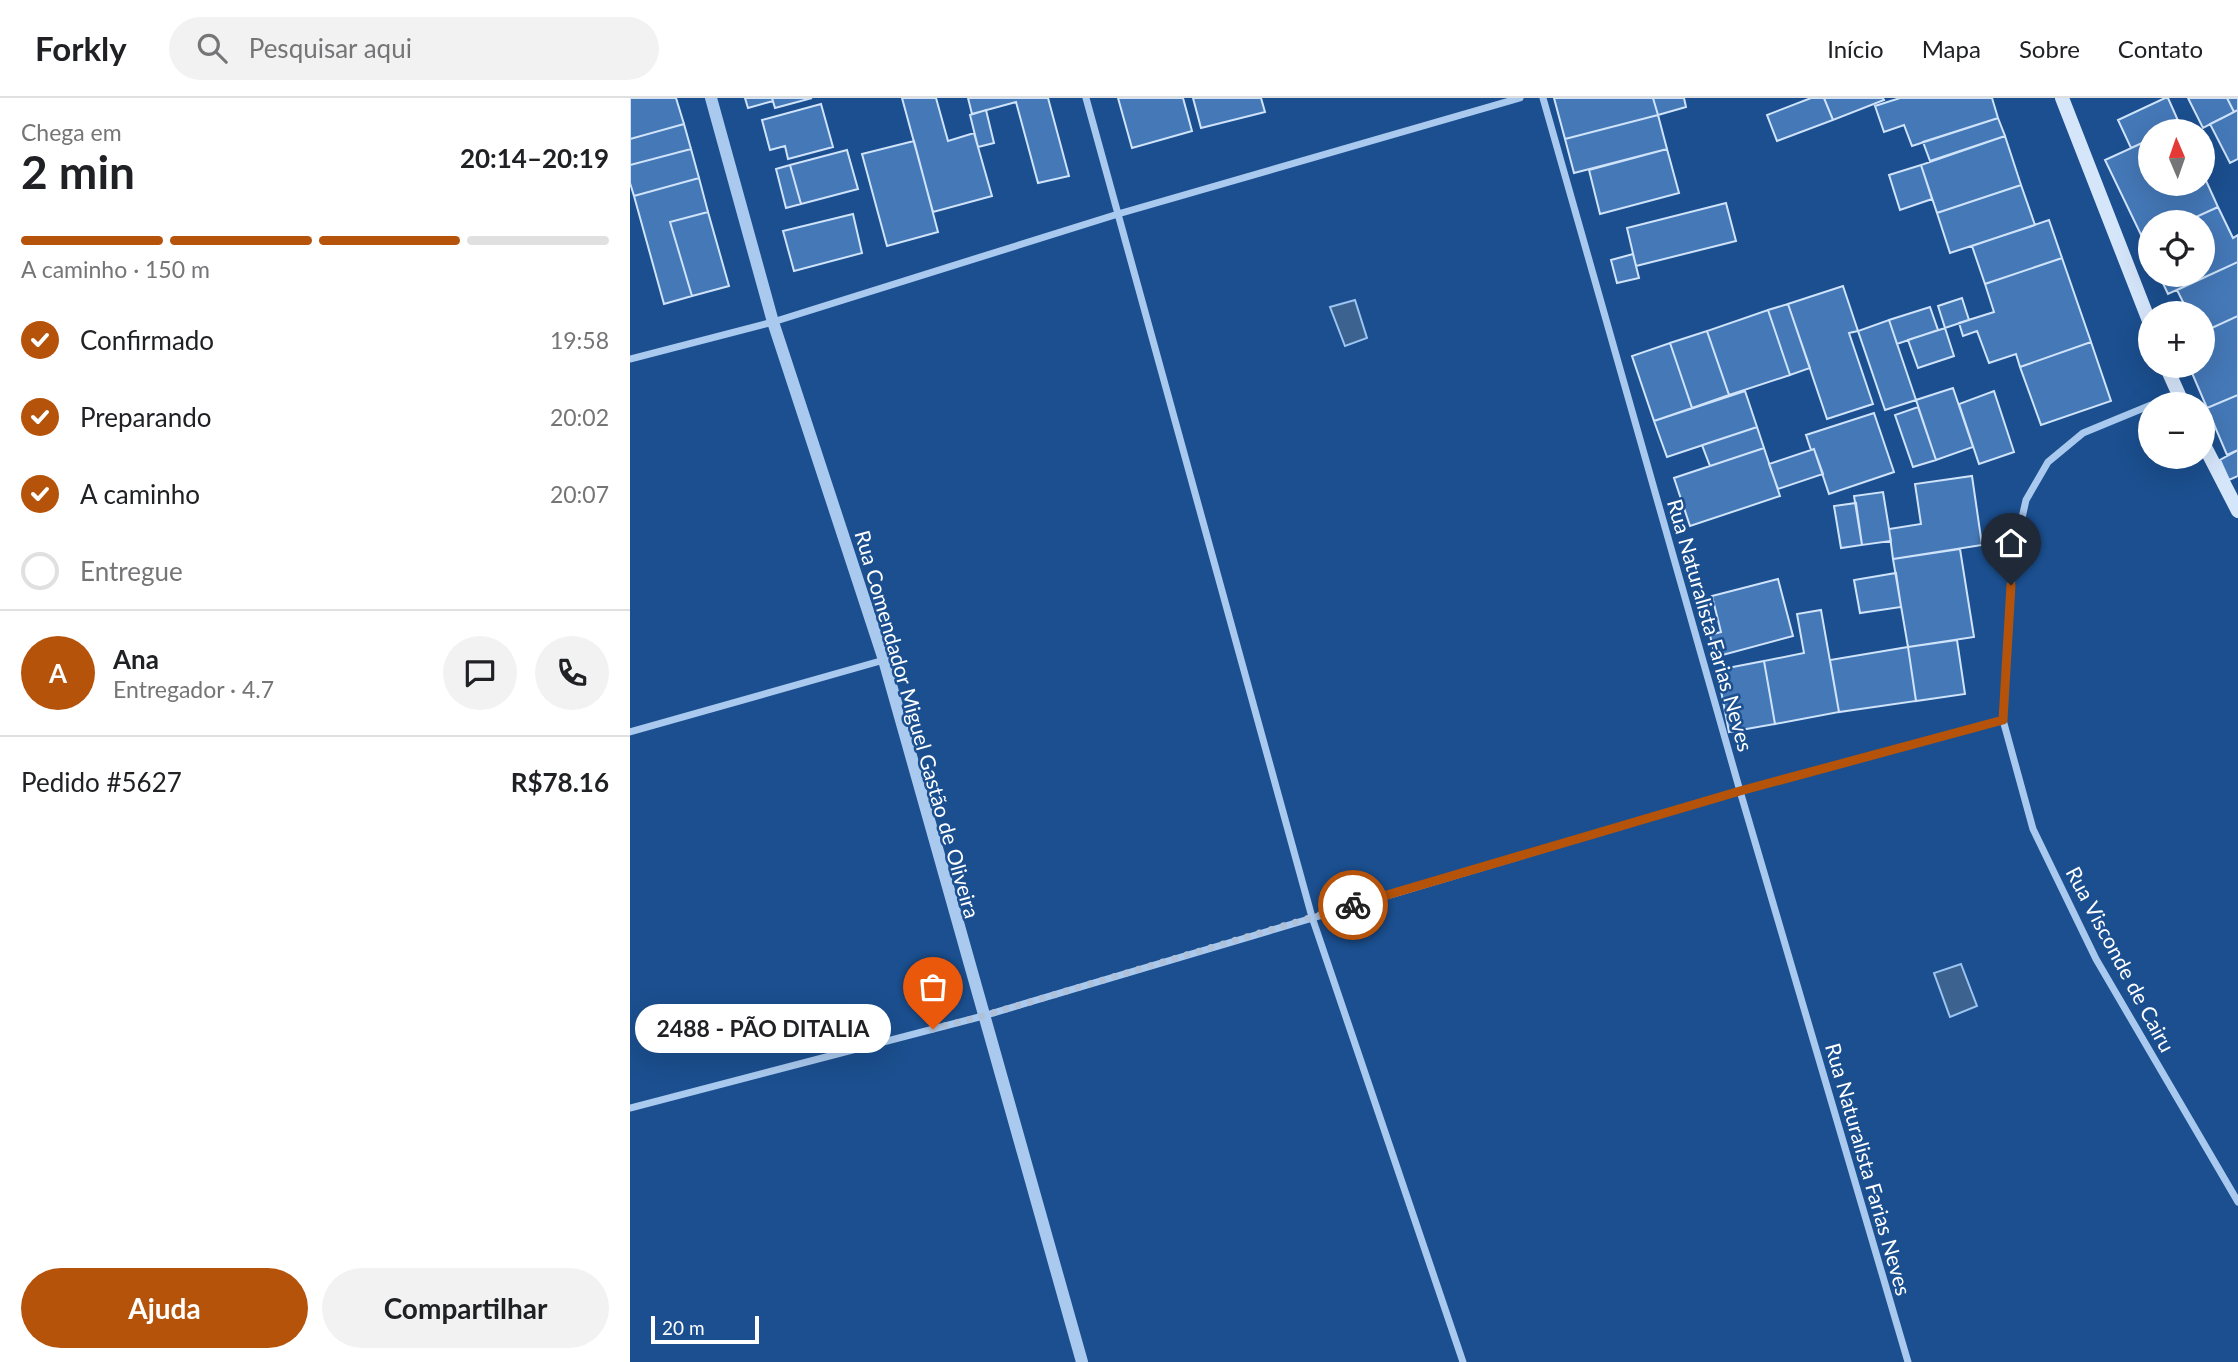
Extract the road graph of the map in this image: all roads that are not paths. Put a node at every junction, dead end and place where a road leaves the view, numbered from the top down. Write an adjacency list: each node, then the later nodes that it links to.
1 (711, 98): 8 (street, Rua Comendador Miguel Gastão de Oliveira)
2 (1086, 98): 6 (street)
3 (1520, 98): 6 (street)
4 (1543, 98): 16 (street, Rua Naturalista Farias Neves)
5 (2062, 98): 7 (main road)
6 (1118, 214): 8 (street); 17 (street)
7 (2141, 301)
8 (773, 322): 9 (street); 13 (street, Rua Comendador Miguel Gastão de Oliveira)
9 (630, 359)
10 (2138, 411): 14 (street, Rua Visconde de Cairu)
11 (2215, 466): 12 (main road)
12 (2238, 511)
13 (884, 660): 15 (street); 18 (street, Rua Comendador Miguel Gastão de Oliveira)
14 (2003, 720): 16 (street); 20 (street, Rua Visconde de Cairu)
15 (630, 732)
16 (1740, 791): 17 (street); 23 (street, Rua Naturalista Farias Neves)
17 (1312, 917): 18 (street); 22 (street)
18 (983, 1016): 19 (street); 21 (street, Rua Comendador Miguel Gastão de Oliveira)
19 (630, 1108)
20 (2238, 1202)
21 (1082, 1362)
22 (1463, 1362)
23 (1908, 1362)

